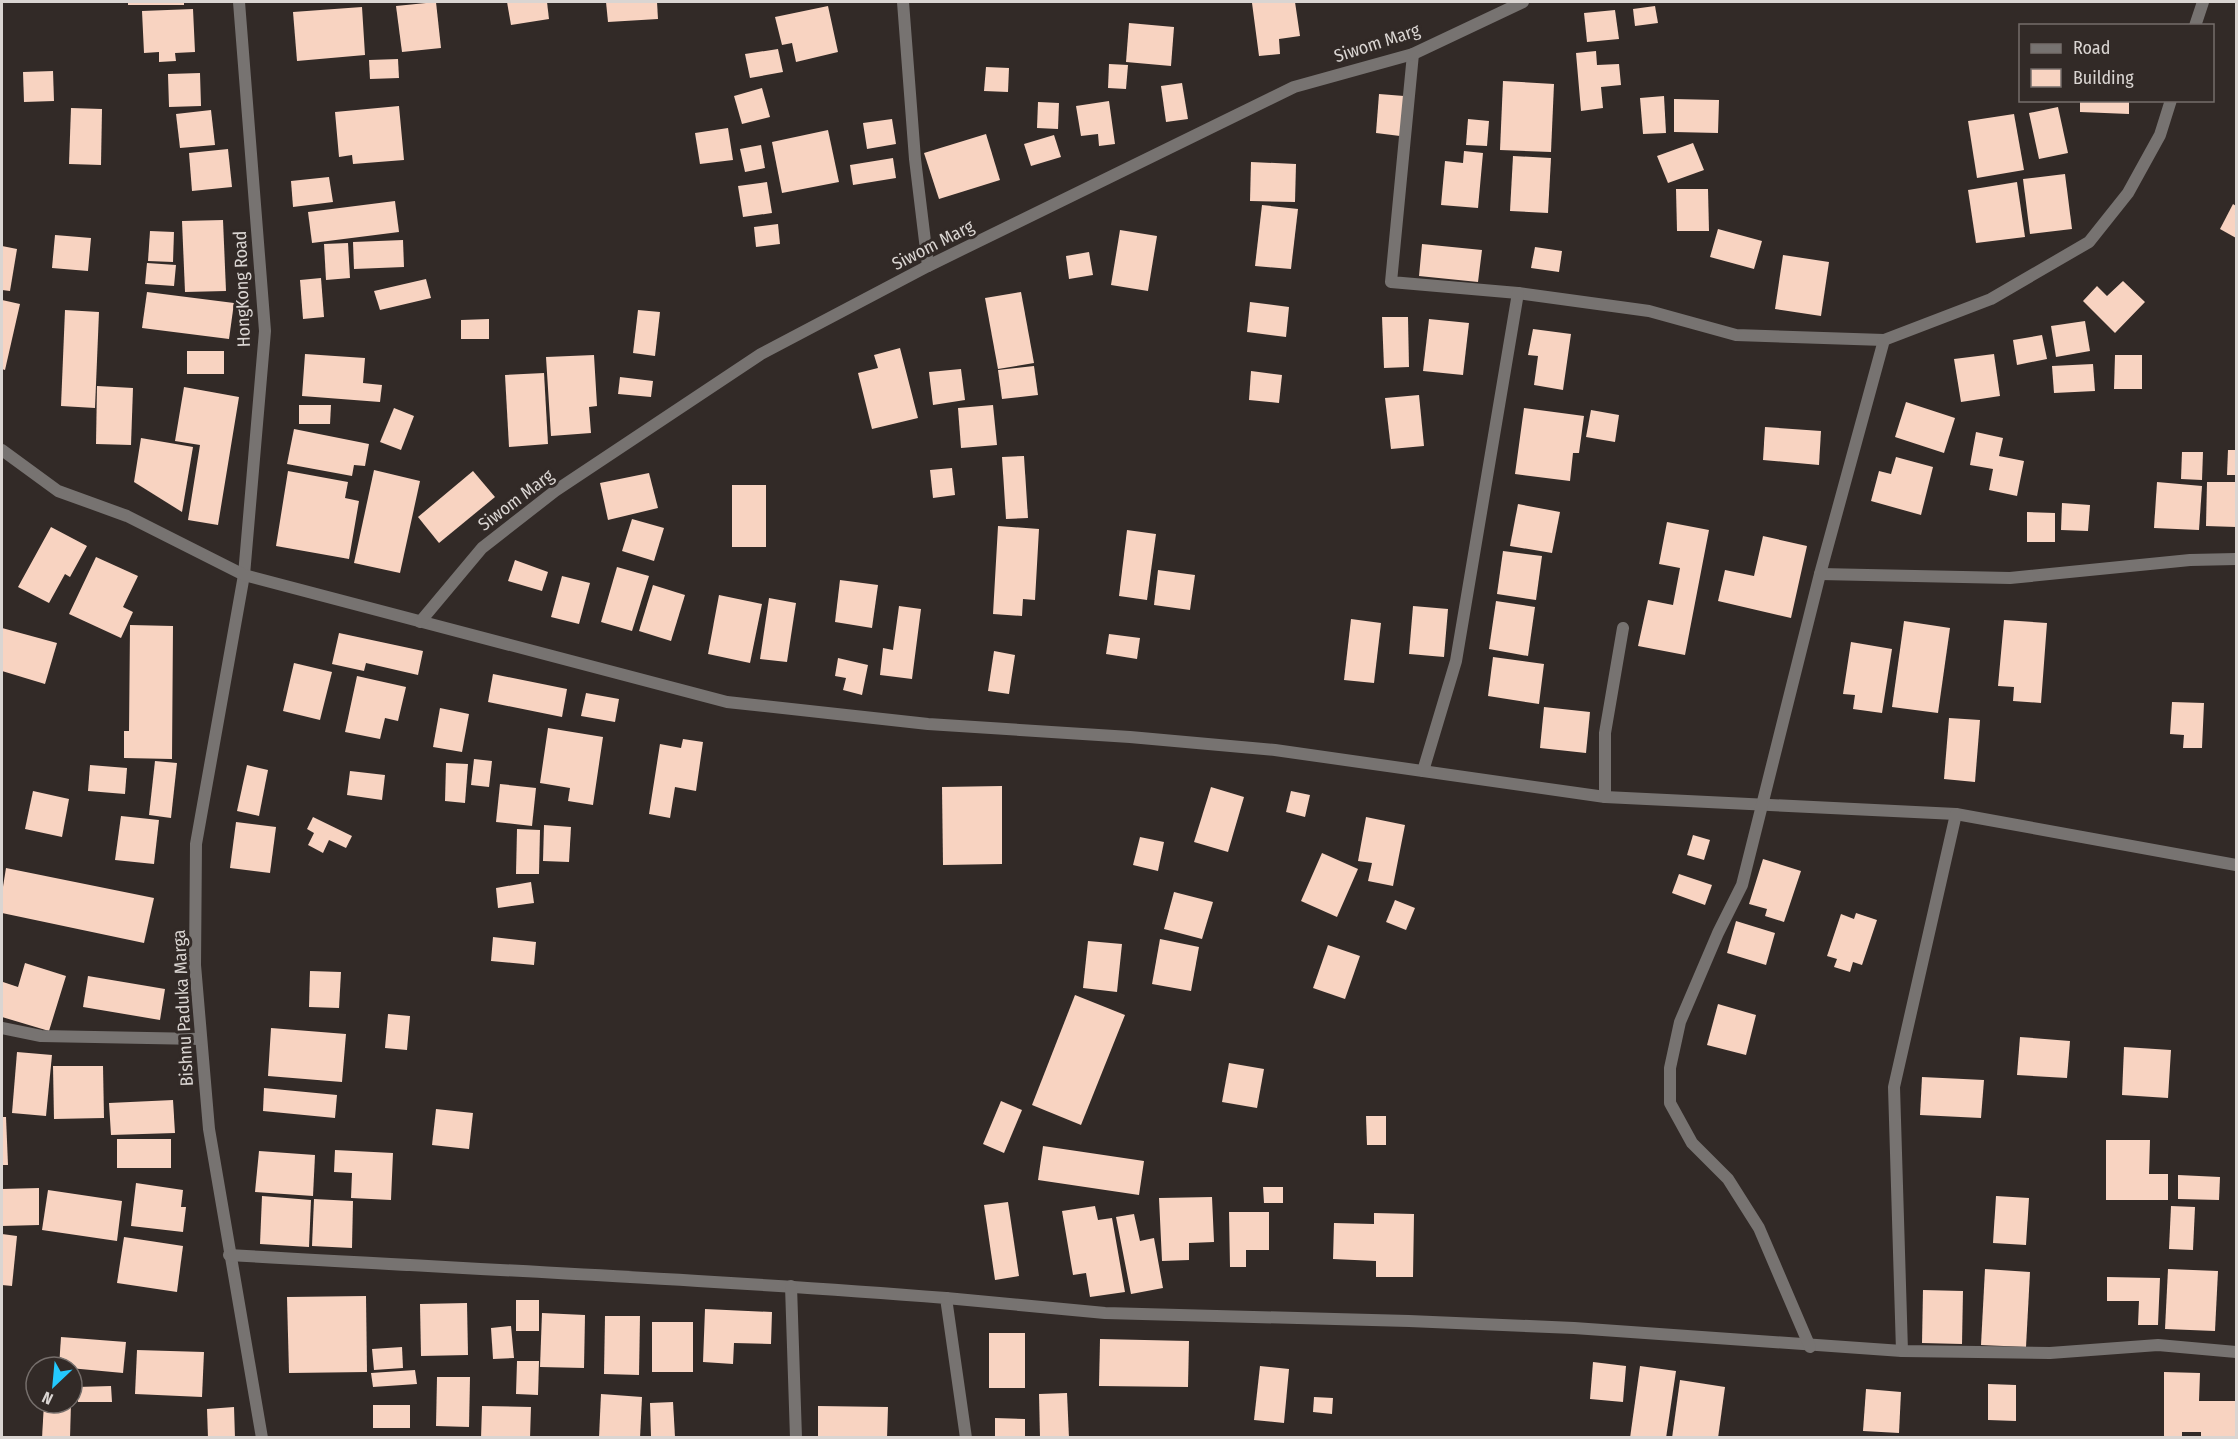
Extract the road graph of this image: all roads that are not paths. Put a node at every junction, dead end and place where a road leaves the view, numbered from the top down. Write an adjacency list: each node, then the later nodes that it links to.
1 (239, 2): 14 (street, HongKong Road)
2 (903, 2): 8 (street)
3 (1523, 2): 6 (street, Siwom Marg)
4 (2203, 2): 5 (street)
5 (2196, 24)
6 (1413, 54): 8 (street, Siwom Marg); 9 (street)
7 (2170, 102): 10 (street)
8 (928, 267): 15 (street, Siwom Marg)
9 (1518, 292): 10 (street); 17 (street)
10 (1884, 340): 13 (street)
11 (2, 450): 14 (street)
12 (2236, 559): 13 (street)
13 (1820, 574): 19 (street)
14 (244, 575): 15 (street); 23 (street, Bishnu Paduka Marga)
15 (420, 622): 17 (street)
16 (1623, 628): 18 (street)
17 (1423, 771): 18 (street)
18 (1605, 797): 19 (street)
19 (1761, 806): 20 (street); 27 (street)
20 (1956, 814): 21 (street); 28 (street)
21 (2236, 865)
22 (2, 1028): 23 (street)
23 (201, 1039): 24 (street, Bishnu Paduka Marga)
24 (229, 1255): 25 (street); 30 (street, Bishnu Paduka Marga)
25 (791, 1286): 26 (street); 31 (street)
26 (946, 1298): 27 (street); 32 (street)
27 (1810, 1347): 28 (street)
28 (1902, 1352): 29 (street)
29 (2236, 1352)
30 (262, 1437)
31 (796, 1437)
32 (966, 1437)

